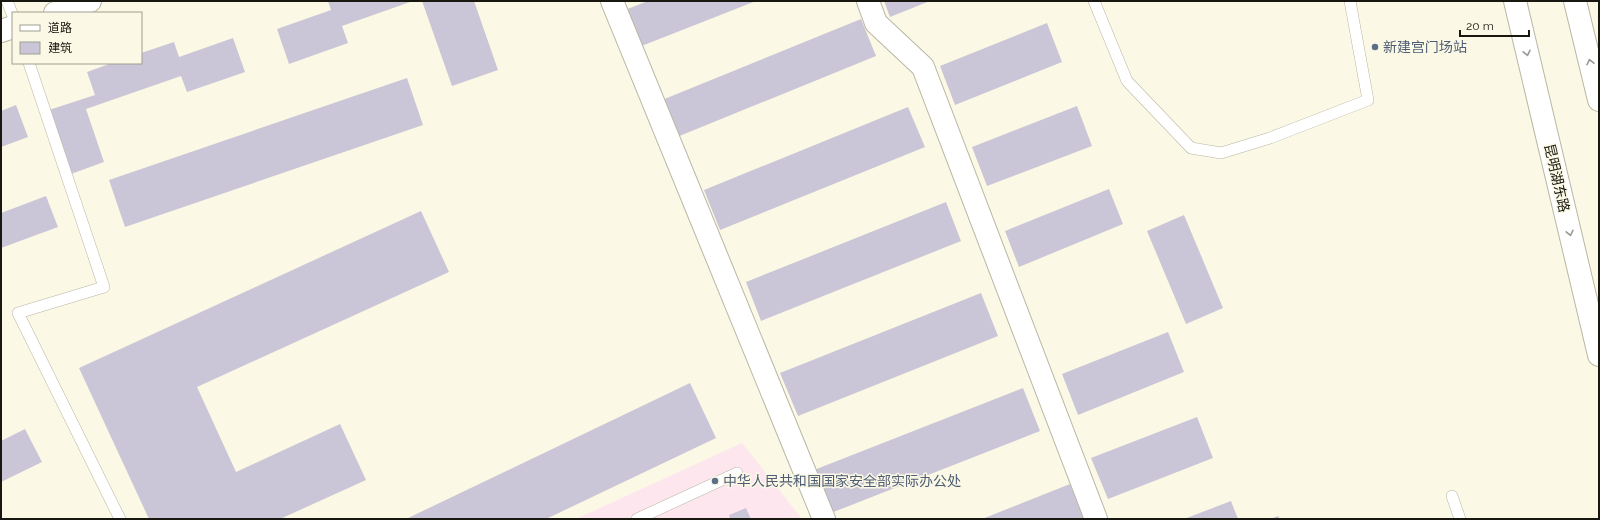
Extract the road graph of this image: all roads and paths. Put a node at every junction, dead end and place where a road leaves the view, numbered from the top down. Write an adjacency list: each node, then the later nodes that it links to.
1 (7, 1): 10 (lane)
2 (90, 1): 9 (street)
3 (612, 1): 20 (street)
4 (868, 1): 21 (street)
5 (1094, 1): 6 (lane)
6 (1350, 1)
7 (1515, 1): 15 (street, 昆明湖东路, one-way to 15)
8 (1575, 1): 14 (street, one-way to 8)
9 (58, 12)
10 (12, 14)
11 (12, 27): 12 (street)
12 (1, 31)
13 (29, 64): 18 (lane)
14 (1599, 100)
15 (1599, 355)
16 (737, 473): 19 (lane)
17 (1452, 496): 22 (lane)
18 (120, 519)
19 (636, 519)
20 (824, 519)
21 (1096, 519)
22 (1460, 519)

